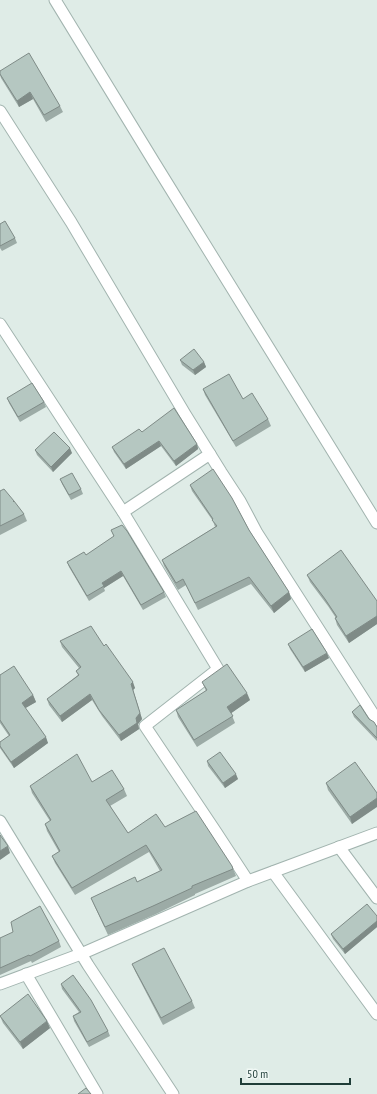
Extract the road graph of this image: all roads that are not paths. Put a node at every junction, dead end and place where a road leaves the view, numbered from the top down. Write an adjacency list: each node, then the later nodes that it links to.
1 (55, 0): 6 (street)
2 (0, 111): 4 (street)
3 (0, 324): 5 (street)
4 (210, 454): 5 (street); 7 (street)
5 (123, 512): 12 (street)
6 (377, 522)
7 (377, 720)
8 (0, 821): 14 (street)
9 (377, 833): 10 (street)
10 (339, 847): 11 (street); 13 (street)
11 (273, 872): 12 (street); 17 (street)
12 (248, 881): 14 (street)
13 (377, 898)
14 (81, 954): 15 (street); 19 (street)
15 (26, 974): 16 (street); 18 (street)
16 (0, 984)
17 (377, 1014)
18 (97, 1094)
19 (173, 1094)

